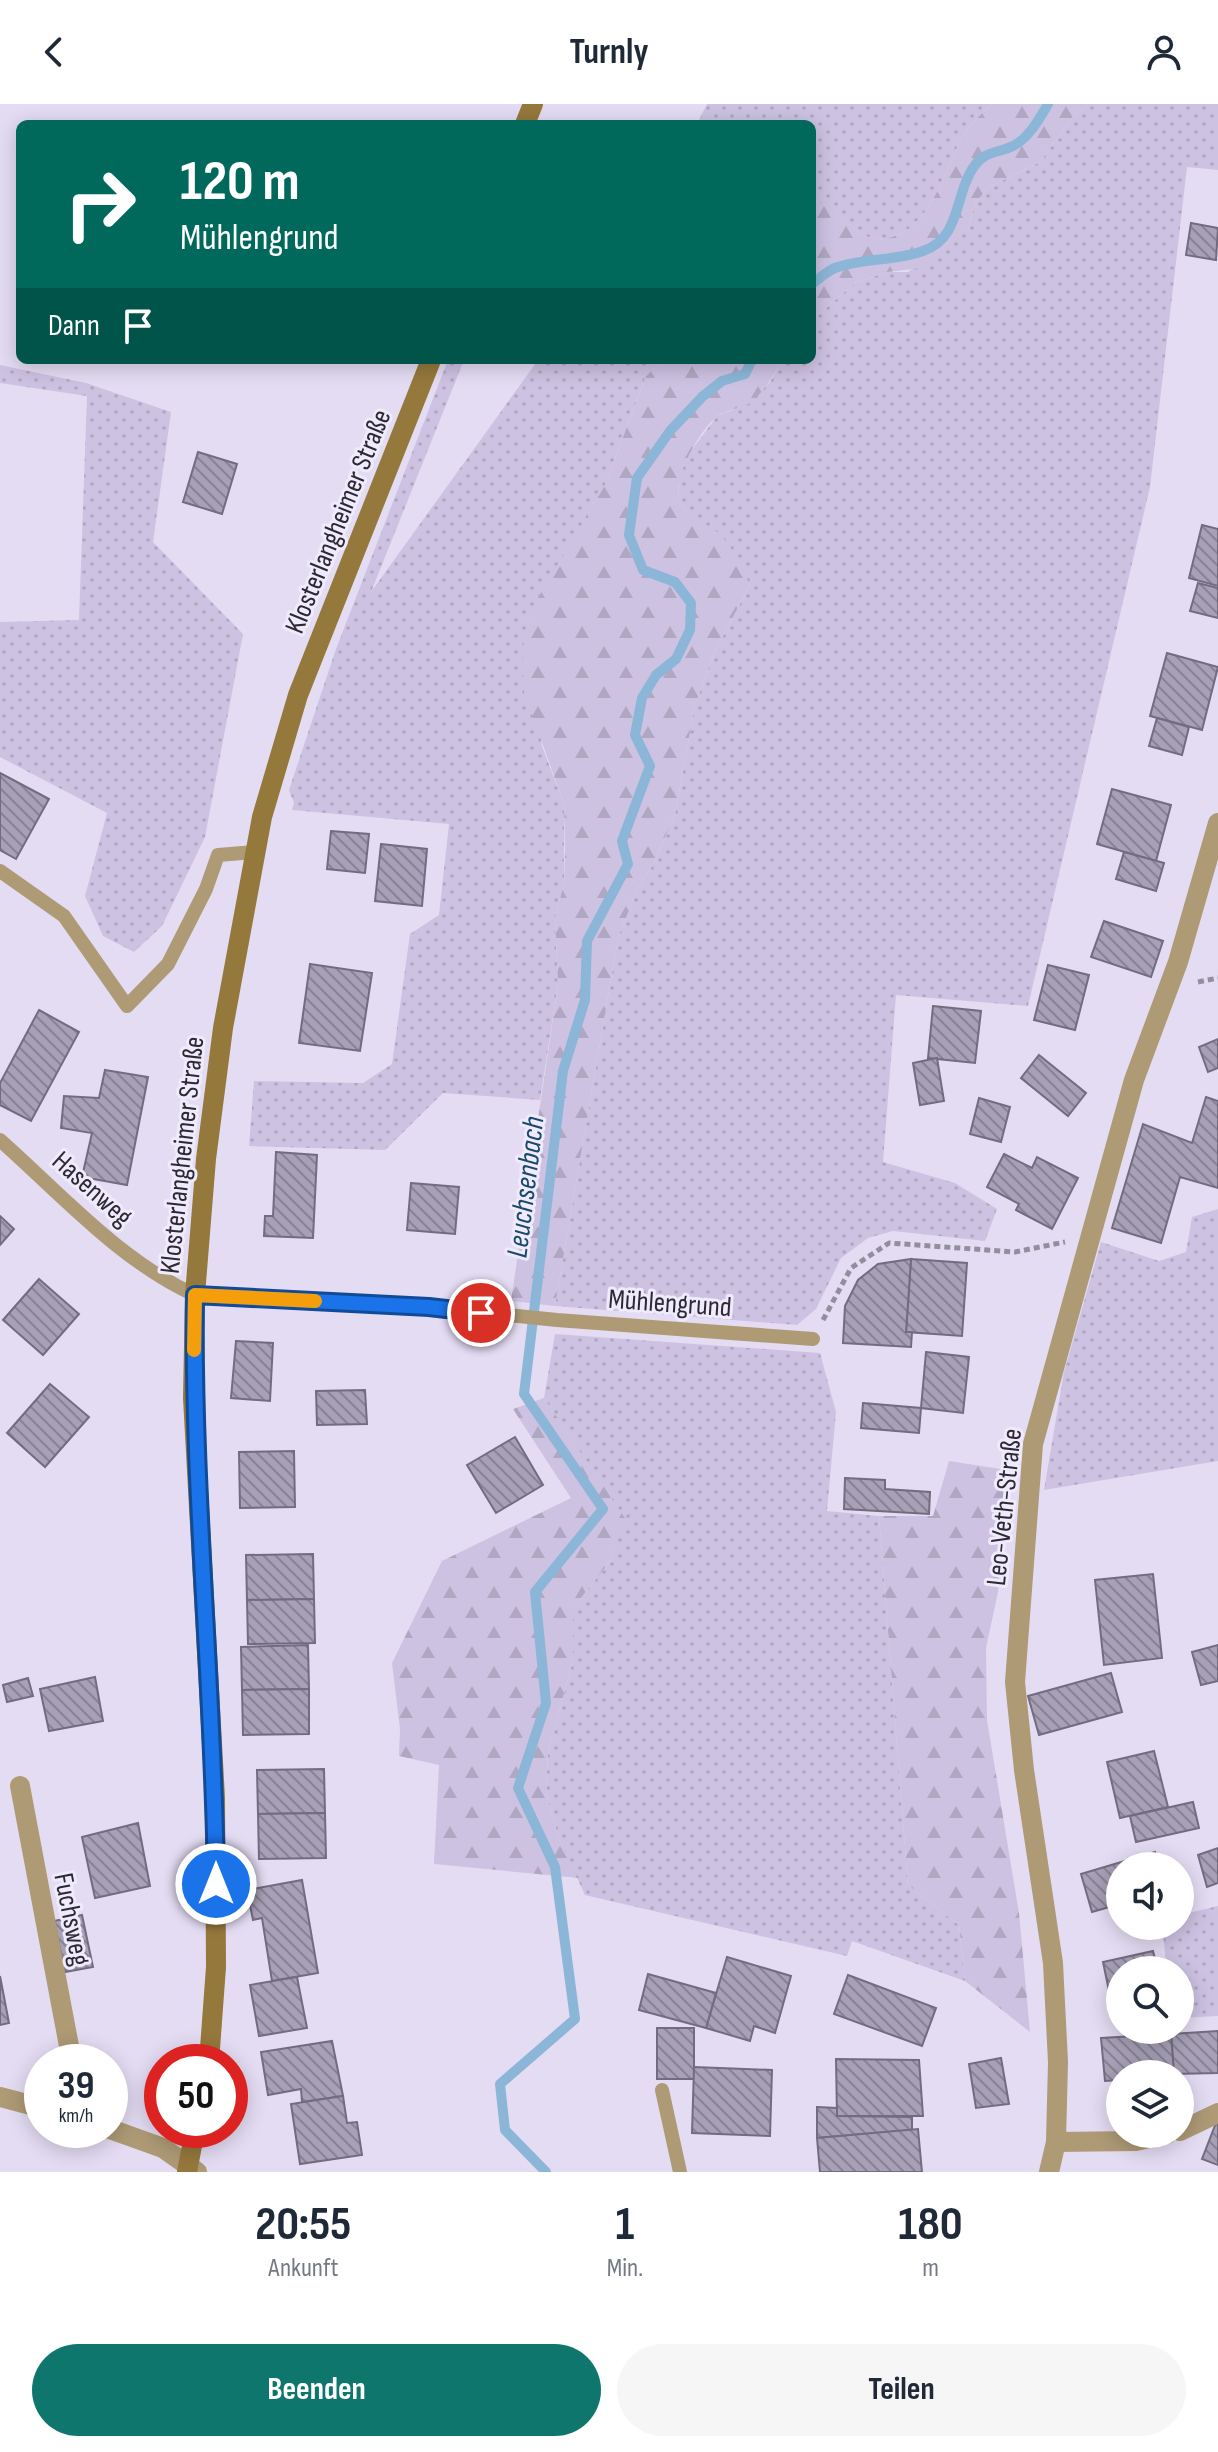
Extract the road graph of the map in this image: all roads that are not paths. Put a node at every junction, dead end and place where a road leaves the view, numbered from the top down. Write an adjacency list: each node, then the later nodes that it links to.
1 (429, 364): 3 (main road, Klosterlangheimer Straße)
2 (1218, 823): 18 (street, Leo-Veth-Straße)
3 (255, 852): 4 (lane); 6 (main road, Klosterlangheimer Straße)
4 (0, 871)
5 (0, 1140): 6 (lane, Hasenweg)
6 (195, 1295): 7 (lane, Mühlengrund); 10 (main road, Klosterlangheimer Straße)
7 (813, 1339)
8 (20, 1786): 9 (street, Fuchsweg)
9 (69, 2044)
10 (210, 2044)
11 (662, 2090): 21 (lane)
12 (0, 2097): 13 (street)
13 (24, 2103)
14 (1218, 2113): 15 (street)
15 (1194, 2124)
16 (128, 2135): 20 (street)
17 (1106, 2141): 18 (street)
18 (1056, 2142): 22 (street, Leo-Veth-Straße)
19 (193, 2148): 20 (main road)
20 (191, 2170)
21 (680, 2172)
22 (1049, 2172)

